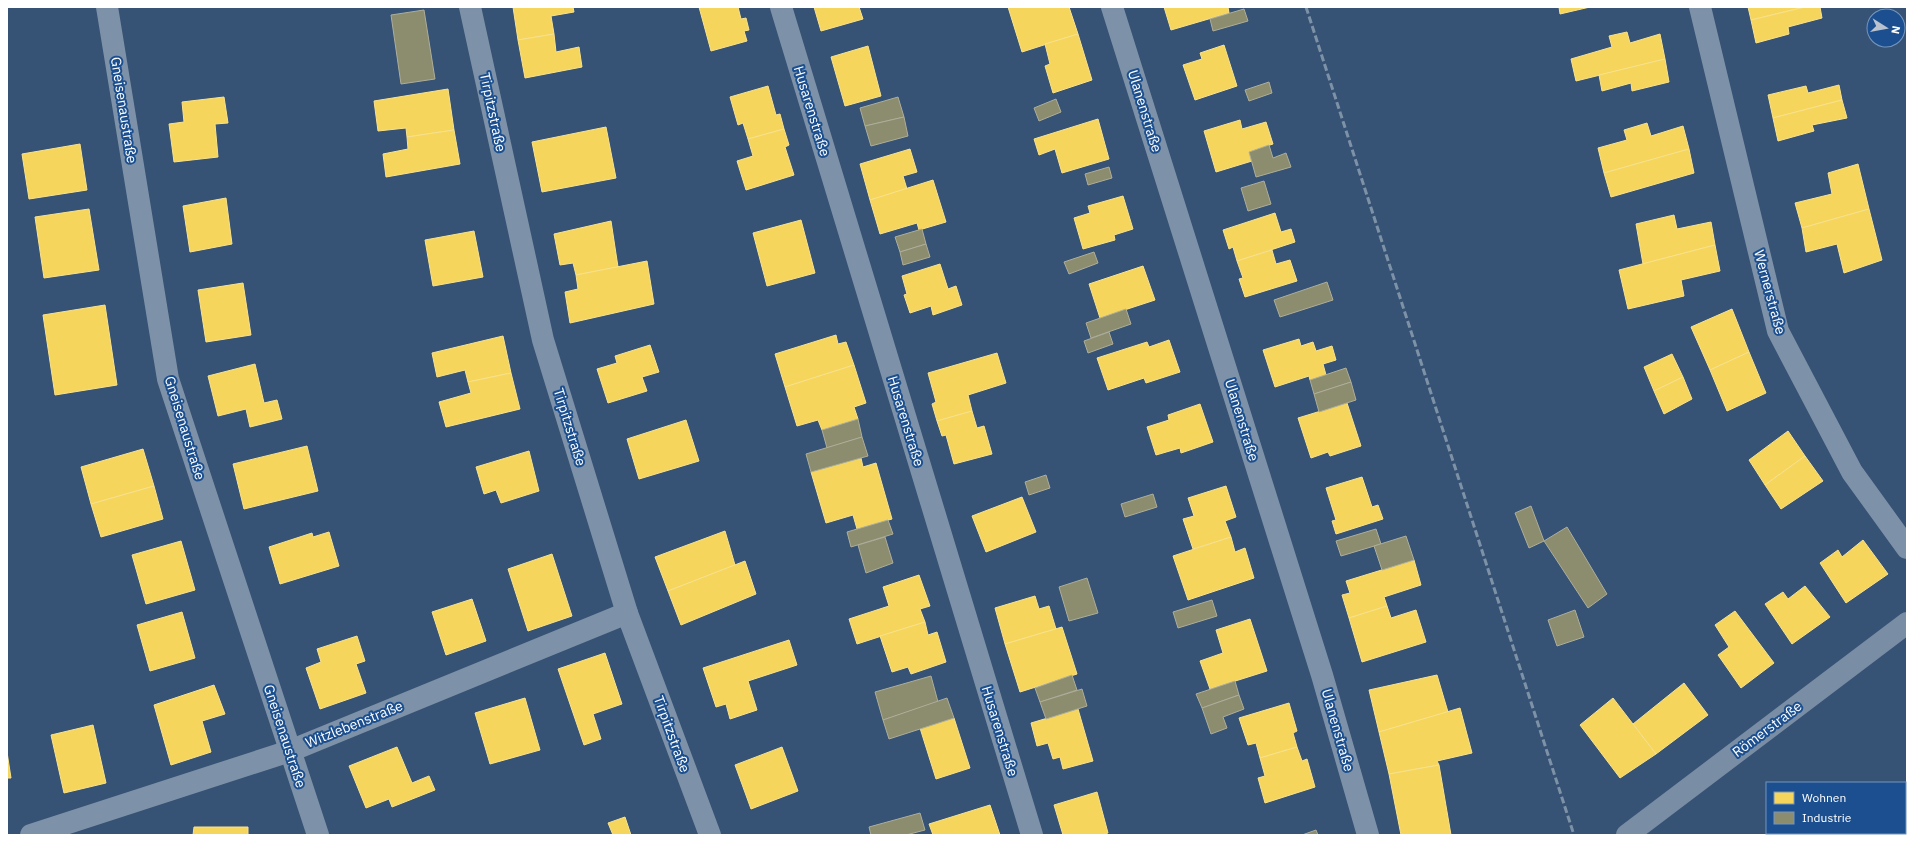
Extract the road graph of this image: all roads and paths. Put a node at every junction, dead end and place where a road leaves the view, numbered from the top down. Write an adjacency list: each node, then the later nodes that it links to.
1 (107, 7): 9 (street, Gneisenaustraße)
2 (470, 7): 7 (street, Tirpitzstraße)
3 (780, 7): 13 (street, Husarenstraße)
4 (1112, 7): 14 (street, Ulanenstraße)
5 (1700, 7): 6 (street, Wernerstraße)
6 (1907, 548)
7 (627, 613): 9 (street, Witzlebenstraße); 12 (street, Tirpitzstraße)
8 (1907, 623): 15 (main road, Römerstraße)
9 (290, 750): 10 (street, Witzlebenstraße); 11 (street, Gneisenaustraße)
10 (30, 835)
11 (318, 835)
12 (710, 835)
13 (1032, 835)
14 (1368, 835)
15 (1627, 835)

